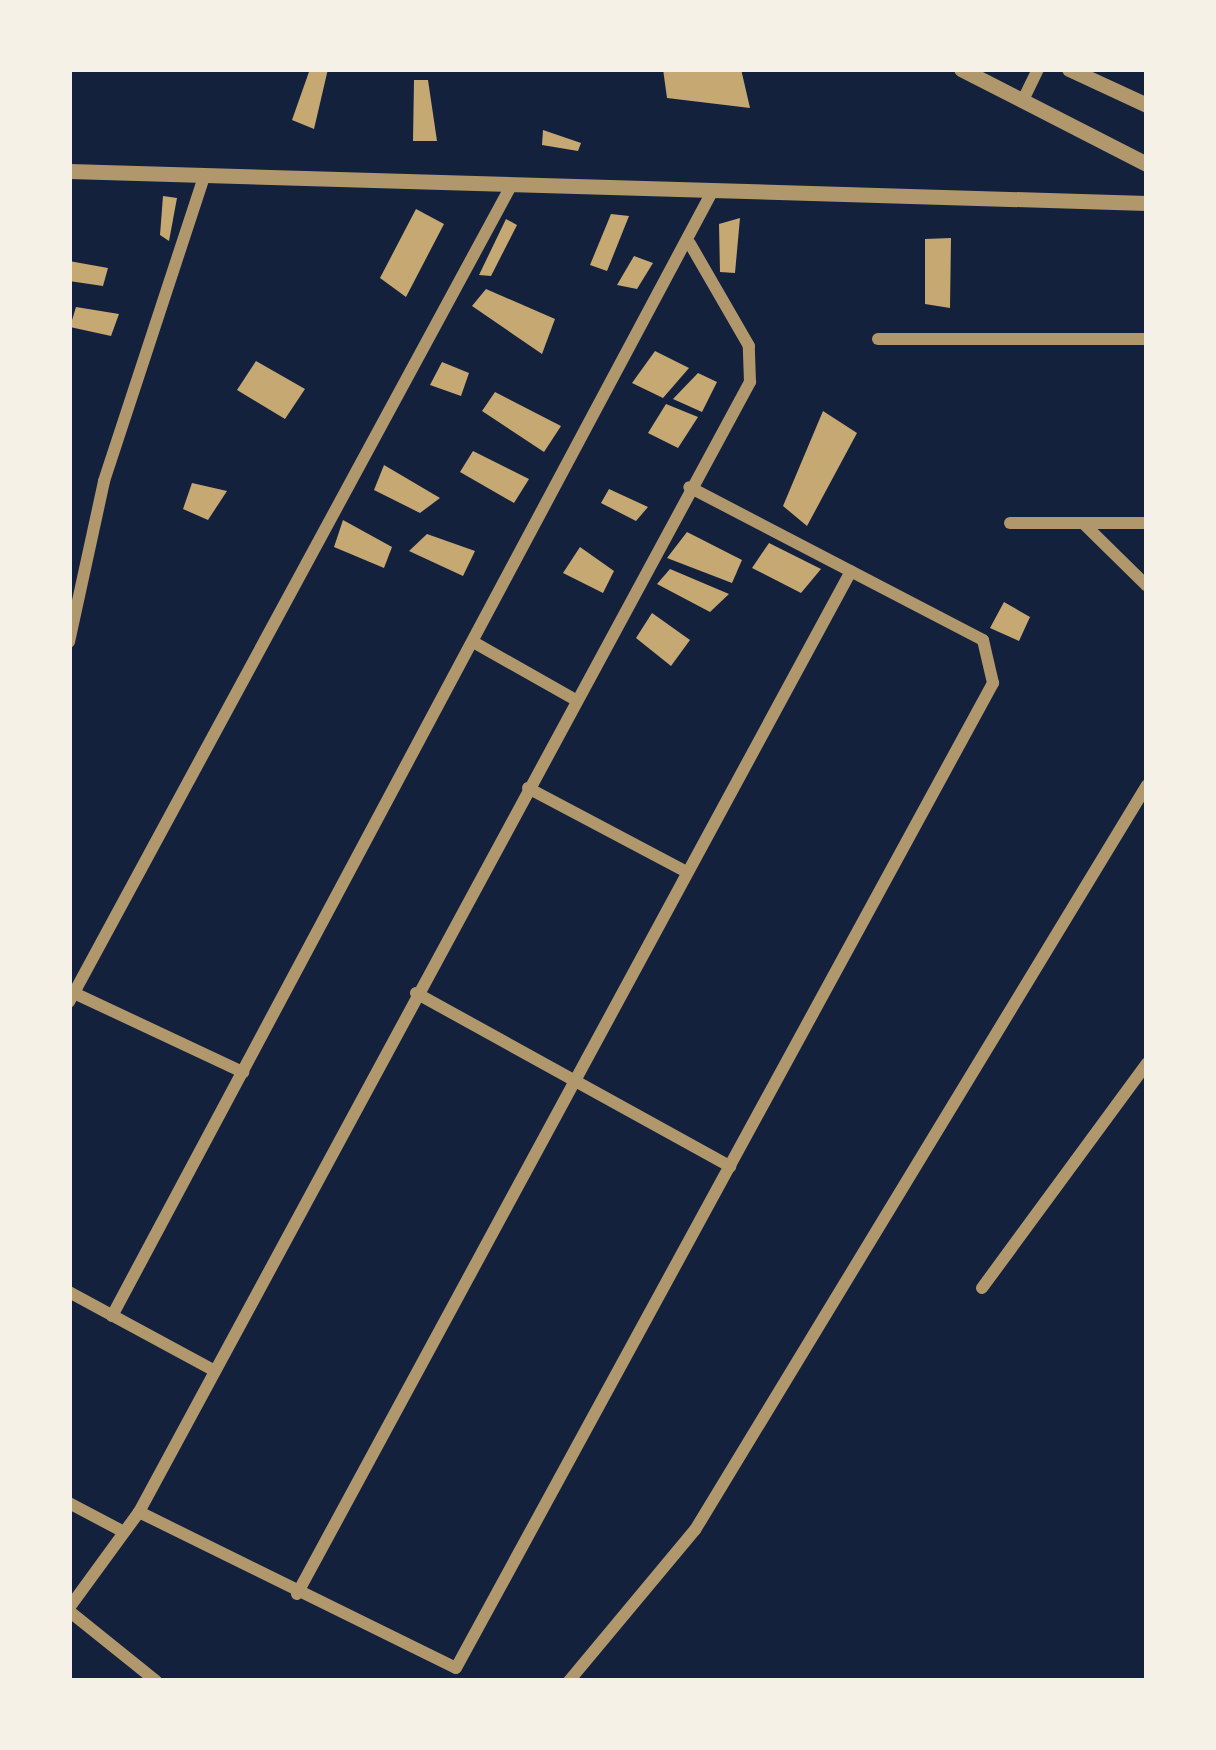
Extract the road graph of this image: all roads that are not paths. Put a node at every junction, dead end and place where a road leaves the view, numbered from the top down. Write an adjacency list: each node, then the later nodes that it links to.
1 (961, 69): 4 (street)
2 (1038, 69): 5 (street)
3 (1070, 69): 6 (street)
4 (983, 74): 5 (street)
5 (1024, 100): 7 (street)
6 (1147, 105)
7 (1147, 164)
8 (69, 171): 9 (street)
9 (205, 174): 10 (street); 22 (street)
10 (511, 185): 11 (street); 30 (street)
11 (712, 192): 12 (street); 13 (street)
12 (1147, 202)
13 (690, 244): 16 (street); 24 (street)
14 (878, 339): 15 (street)
15 (1147, 339)
16 (689, 487): 20 (street); 25 (street)
17 (1010, 524): 18 (street)
18 (1083, 524): 19 (street); 21 (street)
19 (1147, 524)
20 (851, 571): 28 (street); 34 (street)
21 (1147, 586)
22 (74, 610): 23 (street)
23 (69, 641)
24 (475, 643): 25 (street); 32 (street)
25 (574, 699): 27 (street)
26 (1147, 785): 45 (street)
27 (528, 788): 28 (street); 29 (street)
28 (685, 871): 33 (street)
29 (416, 993): 33 (street); 38 (street)
30 (71, 998): 32 (street)
31 (1147, 1063): 35 (street)
32 (243, 1072): 37 (street)
33 (574, 1078): 34 (street); 42 (street)
34 (730, 1166): 42 (street)
35 (982, 1288)
36 (69, 1292): 37 (street)
37 (112, 1316): 38 (street)
38 (215, 1371): 40 (street)
39 (69, 1503): 41 (street)
40 (139, 1512): 41 (street); 42 (street)
41 (124, 1532): 43 (street)
42 (298, 1594)
43 (69, 1610): 44 (street)
44 (156, 1681)
45 (569, 1681)

